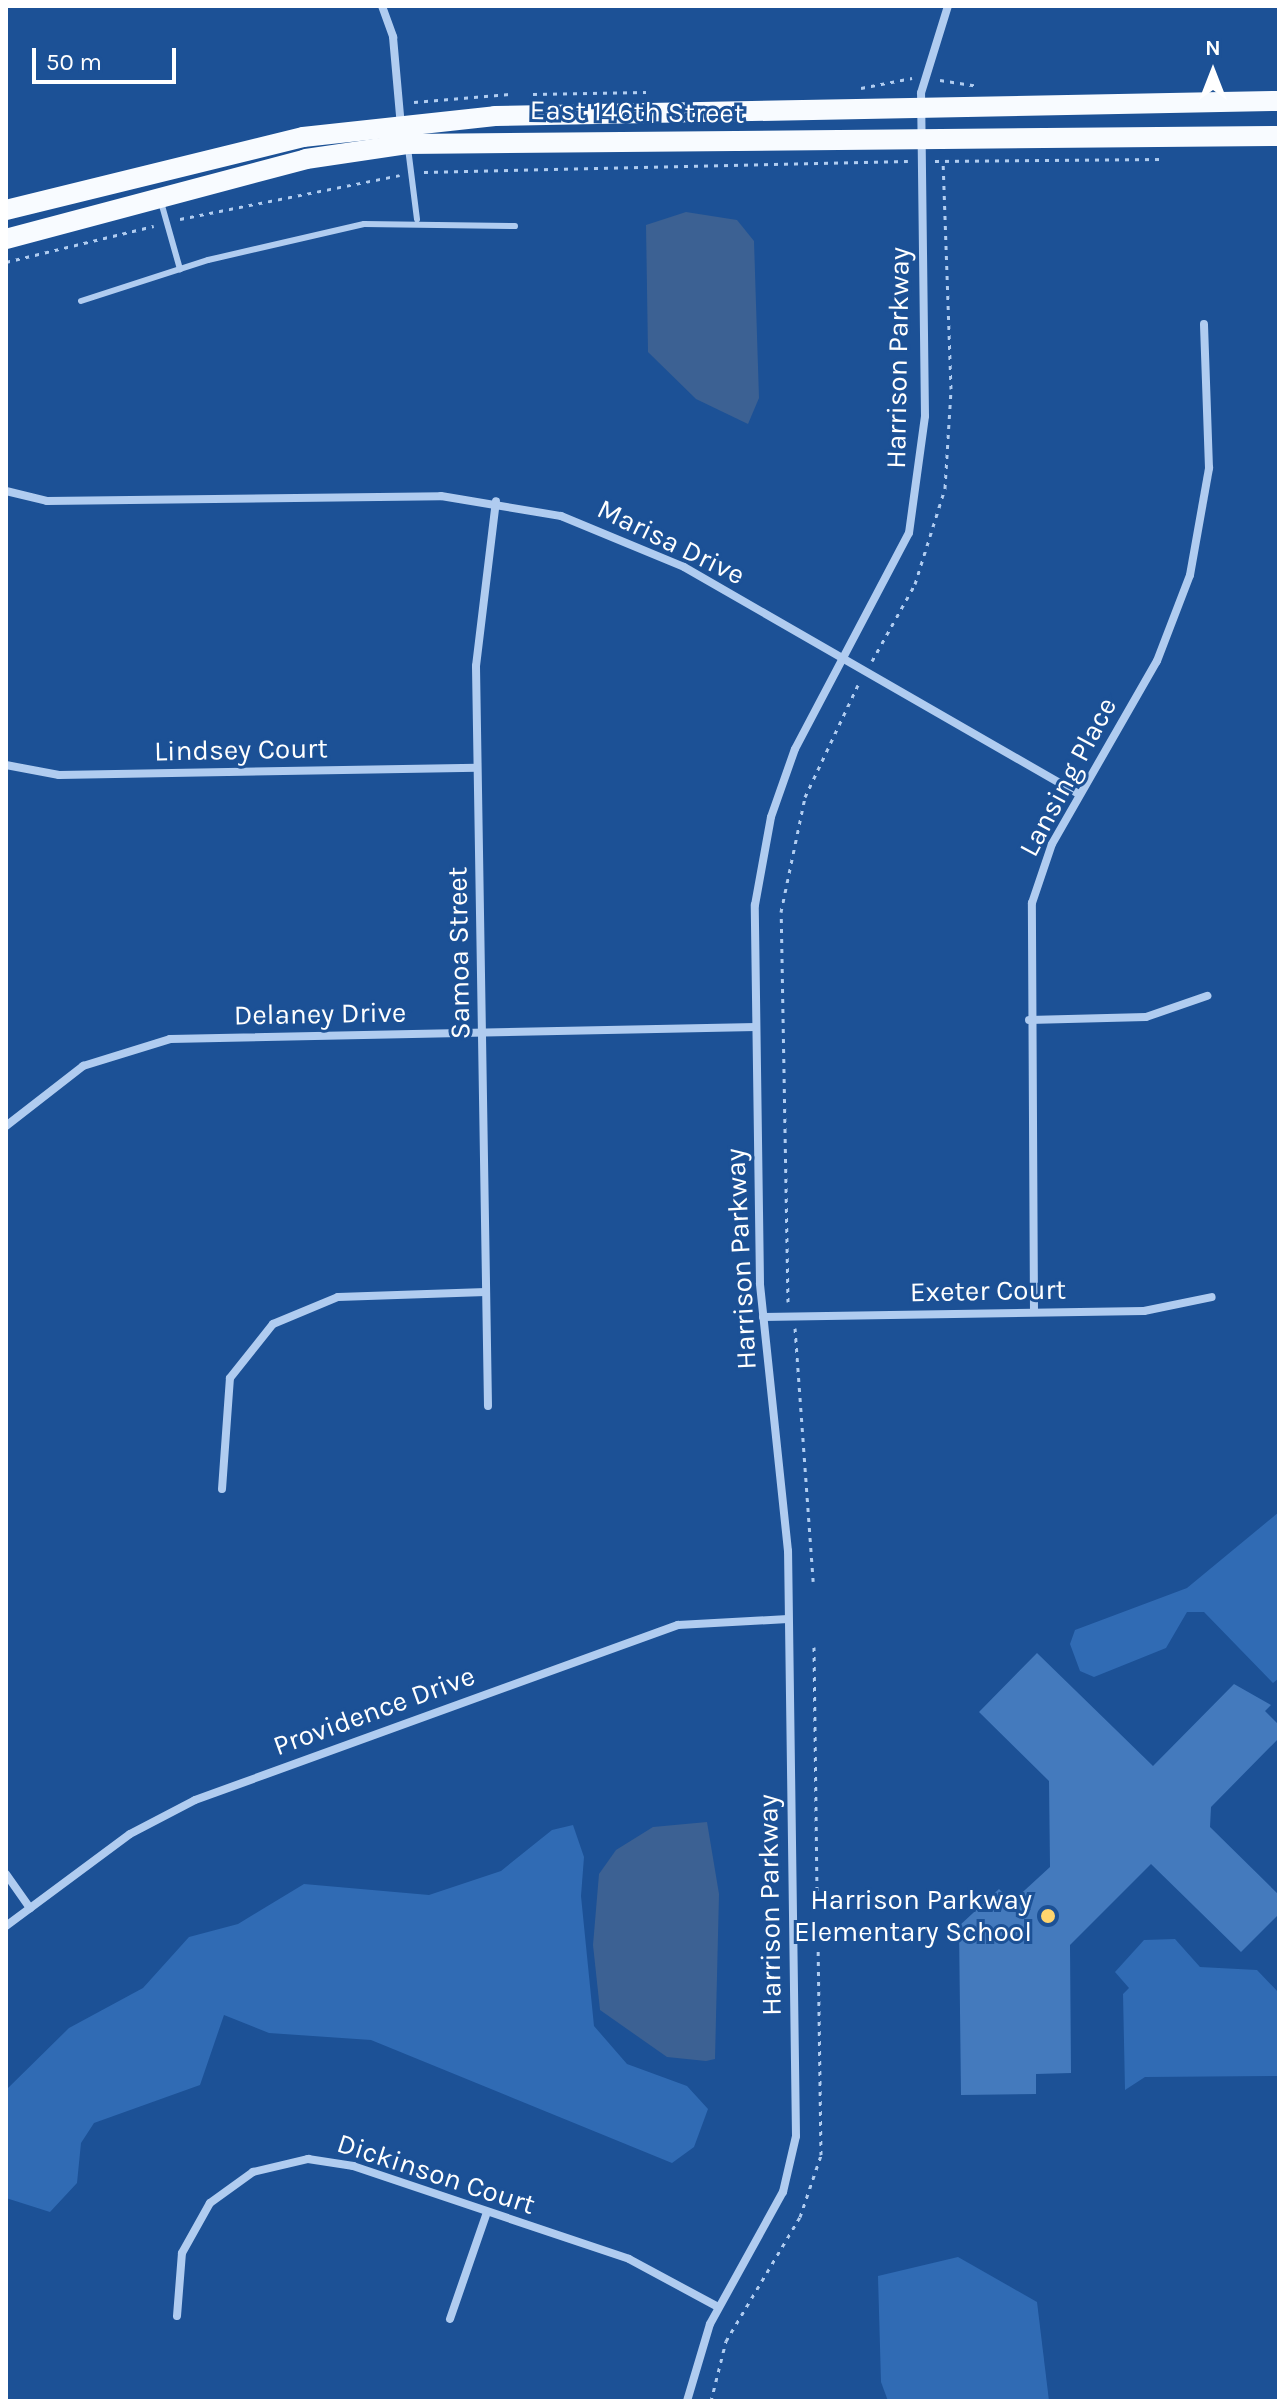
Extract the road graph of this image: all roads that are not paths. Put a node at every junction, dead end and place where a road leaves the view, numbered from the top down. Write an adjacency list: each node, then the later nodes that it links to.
1 (382, 6): 5 (street)
2 (948, 6): 4 (street, Harrison Parkway)
3 (1279, 101): 4 (main road, East 146th Street)
4 (920, 124): 5 (main road, East 146th Street); 5 (main road, East 146th Street); 6 (main road, East 146th Street); 17 (street, Harrison Parkway)
5 (404, 135): 7 (main road, East 146th Street); 8 (main road, East 146th Street); 9 (lane)
6 (1279, 136)
7 (159, 195): 11 (main road, East 146th Street); 12 (lane)
8 (6, 210)
9 (417, 219): 10 (lane); 12 (lane)
10 (515, 226)
11 (6, 239)
12 (180, 269): 13 (lane)
13 (81, 301)
14 (1204, 324): 20 (street, Lansing Place)
15 (6, 491): 16 (street, Marisa Drive)
16 (496, 501): 17 (street, Marisa Drive); 19 (street, Samoa Street)
17 (842, 658): 20 (street, Marisa Drive); 23 (street, Harrison Parkway)
18 (6, 765): 19 (street, Lindsey Court)
19 (477, 768): 24 (street, Samoa Street)
20 (1078, 794): 22 (street, Lansing Place)
21 (1207, 996): 22 (street)
22 (1029, 1020): 28 (street, Lansing Place)
23 (756, 1027): 24 (street, Delaney Drive); 29 (street, Harrison Parkway)
24 (483, 1034): 25 (street, Delaney Drive); 26 (street, Samoa Street)
25 (6, 1126)
26 (486, 1292): 30 (street, Samoa Street); 31 (street)
27 (1212, 1297): 28 (street, Exeter Court)
28 (1034, 1312): 29 (street, Exeter Court)
29 (763, 1317): 32 (street, Harrison Parkway)
30 (488, 1406)
31 (222, 1489)
32 (788, 1619): 34 (street, Providence Drive); 37 (street, Harrison Parkway)
33 (6, 1874): 34 (street)
34 (30, 1908): 35 (street, Providence Drive)
35 (6, 1926)
36 (487, 2212): 37 (street, Dickinson Court); 38 (street, Dickinson Court); 39 (street)
37 (718, 2307): 40 (street, Harrison Parkway)
38 (177, 2316)
39 (450, 2319)
40 (687, 2401)

